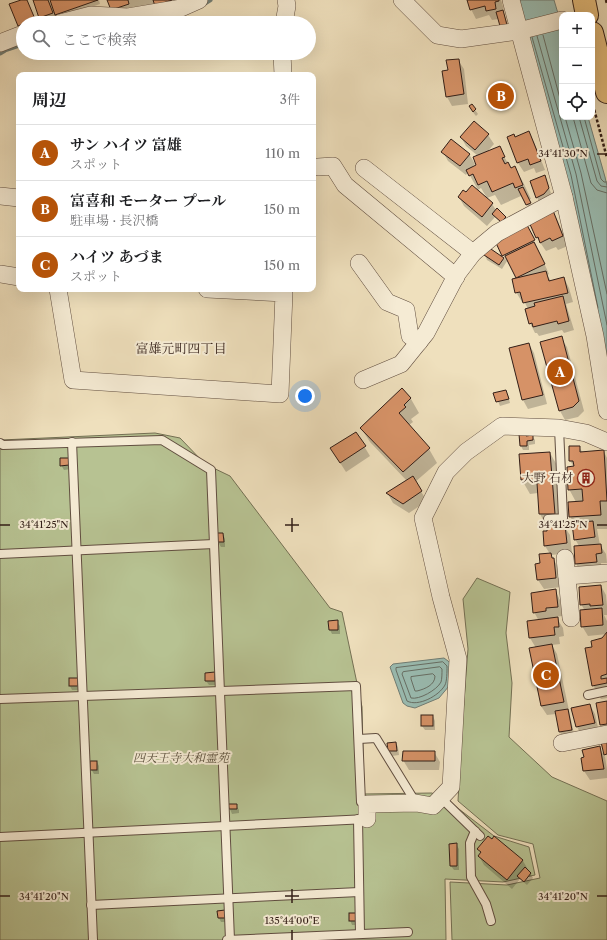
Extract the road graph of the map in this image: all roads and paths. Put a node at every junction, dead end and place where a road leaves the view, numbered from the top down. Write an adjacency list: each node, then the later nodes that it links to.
1 (199, 0): 9 (street)
2 (286, 0): 10 (street)
3 (402, 0): 12 (street)
4 (511, 0): 12 (street)
5 (606, 0): 6 (path)
6 (607, 4)
7 (87, 16): 8 (street)
8 (110, 16)
9 (134, 16)
10 (285, 16)
11 (559, 21): 12 (street)
12 (519, 31): 24 (street)
13 (16, 37): 14 (street)
14 (0, 43)
15 (595, 44): 18 (main road)
16 (282, 60): 17 (street)
17 (283, 72)
18 (606, 80)
19 (595, 112): 20 (path)
20 (607, 158)
21 (318, 167): 30 (street)
22 (364, 168): 26 (street)
23 (0, 196): 25 (street)
24 (564, 197): 26 (street); 35 (street)
25 (16, 198)
26 (473, 253): 30 (street)
27 (359, 263): 33 (street)
28 (0, 274): 29 (street)
29 (16, 276)
30 (456, 277): 33 (street)
31 (58, 292): 32 (street)
32 (265, 292)
33 (419, 342): 34 (street)
34 (363, 380)
35 (607, 410)
36 (559, 428): 38 (street); 40 (lane); 56 (street)
37 (72, 442): 39 (lane); 41 (lane); 42 (lane)
38 (607, 442)
39 (0, 443)
40 (548, 519)
41 (214, 544): 42 (lane); 48 (lane)
42 (77, 550): 43 (lane); 51 (lane)
43 (0, 554)
44 (565, 558): 46 (street)
45 (607, 573): 46 (street)
46 (567, 576): 47 (street)
47 (570, 618)
48 (220, 690): 51 (lane); 54 (lane); 59 (lane)
49 (607, 691): 50 (lane)
50 (588, 694)
51 (83, 695): 52 (lane); 60 (lane)
52 (0, 699)
53 (607, 734): 55 (street)
54 (359, 739): 57 (lane); 58 (lane)
55 (562, 743)
56 (441, 798): 57 (street); 65 (lane)
57 (416, 803): 58 (street)
58 (364, 814): 59 (lane); 62 (lane)
59 (226, 826): 60 (lane); 63 (lane)
60 (88, 833): 61 (lane); 64 (lane)
61 (0, 837)
62 (359, 892): 63 (lane); 67 (lane)
63 (229, 898): 64 (lane); 69 (lane)
64 (91, 905): 68 (lane)
65 (491, 921)
66 (408, 932): 67 (lane)
67 (360, 934): 69 (lane)
68 (93, 940)
69 (229, 940)

